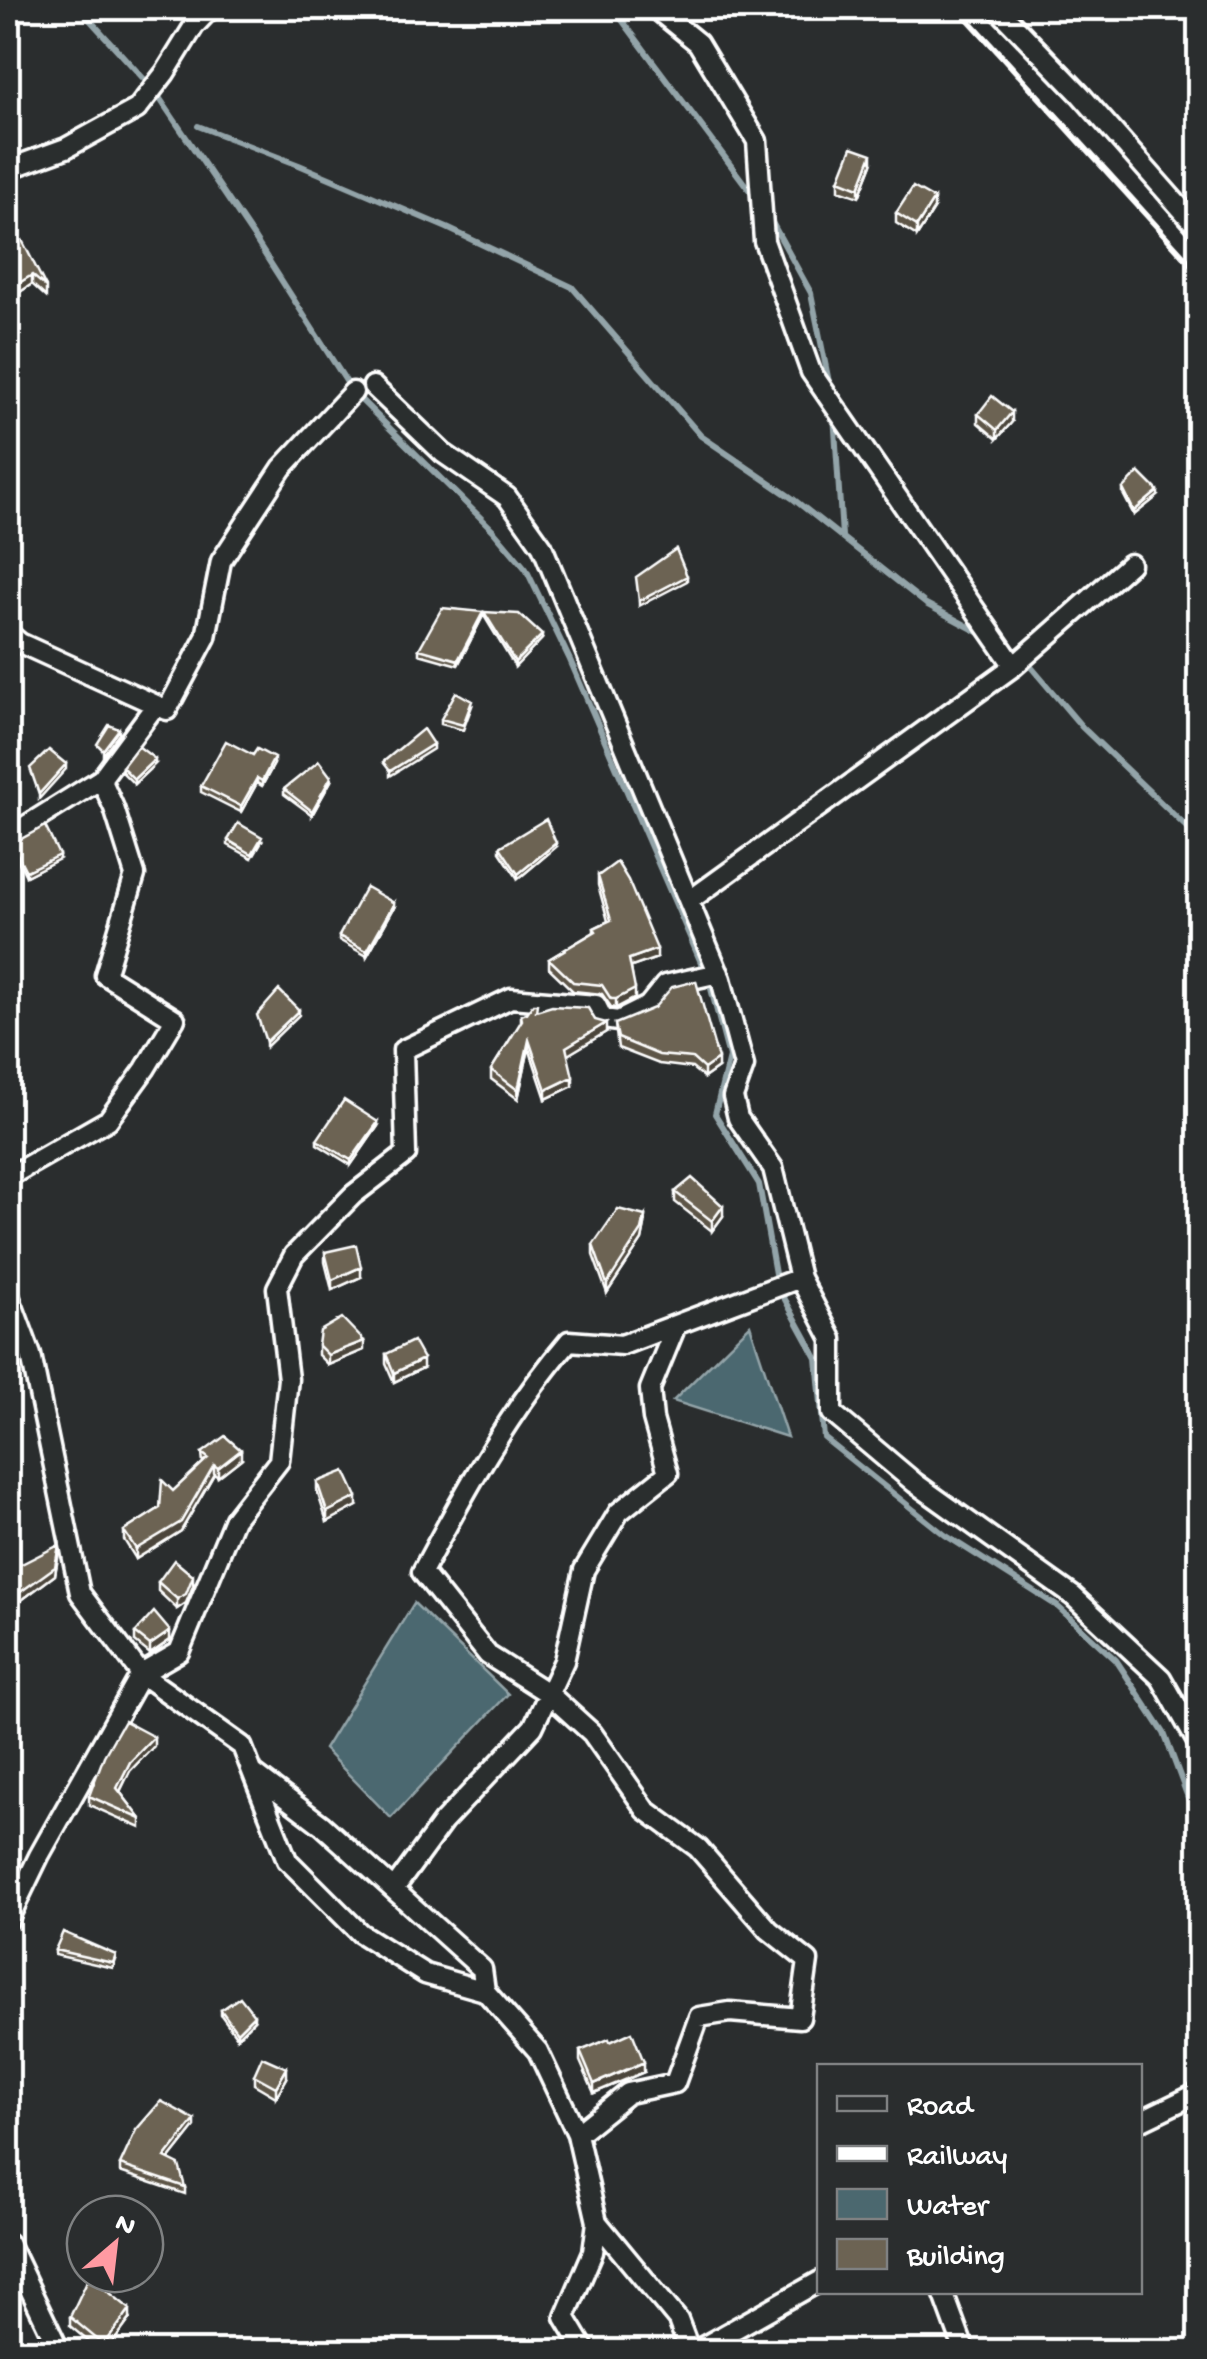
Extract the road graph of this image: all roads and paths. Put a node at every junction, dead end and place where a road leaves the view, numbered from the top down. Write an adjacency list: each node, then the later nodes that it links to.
1 (211, 8): 4 (street)
2 (655, 8): 10 (street)
3 (997, 8): 5 (street)
4 (8, 169)
5 (1200, 230)
6 (373, 386): 14 (street)
7 (353, 392): 11 (street)
8 (1130, 564): 10 (street)
9 (8, 633): 11 (street)
10 (1014, 666): 14 (street)
11 (156, 706): 12 (street)
12 (101, 779): 13 (street); 16 (street)
13 (8, 837)
14 (689, 901): 15 (street)
15 (719, 973): 17 (street); 20 (street)
16 (8, 1177)
17 (800, 1278): 19 (street); 22 (street)
18 (8, 1293): 20 (street)
19 (675, 1328): 21 (street); 21 (street)
20 (141, 1674): 23 (street); 25 (street)
21 (549, 1694): 24 (street); 29 (street)
22 (1200, 1747)
23 (252, 1772): 24 (street); 26 (street)
24 (394, 1889): 26 (street)
25 (8, 1920)
26 (484, 1991): 29 (street)
27 (1200, 2092): 28 (street)
28 (1142, 2120)
29 (576, 2134): 30 (street)
30 (597, 2222): 35 (street); 36 (street)
31 (8, 2243): 34 (street)
32 (817, 2283): 36 (street)
33 (944, 2294): 37 (street)
34 (60, 2352)
35 (586, 2352)
36 (692, 2352)
37 (966, 2352)

